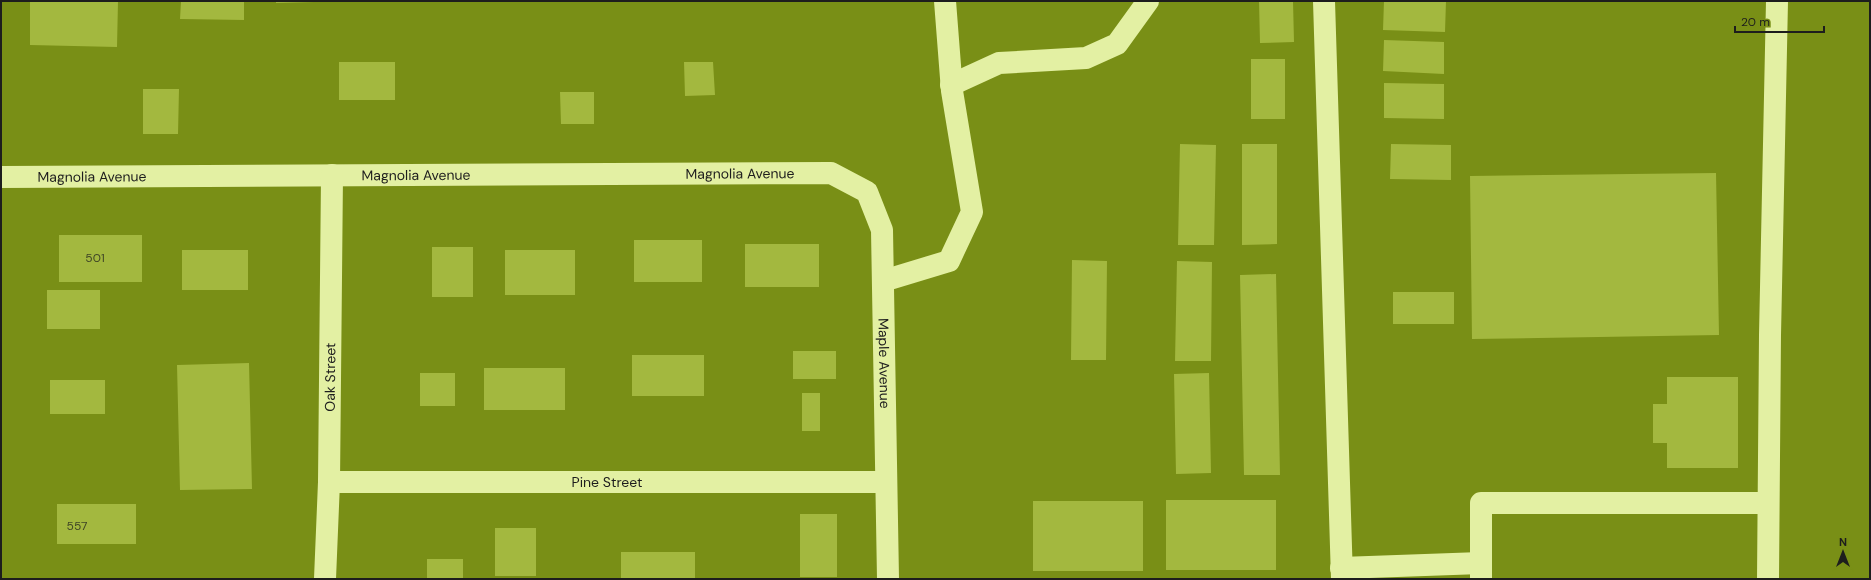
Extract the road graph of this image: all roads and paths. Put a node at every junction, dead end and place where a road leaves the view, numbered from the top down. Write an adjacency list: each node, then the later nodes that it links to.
1 (945, 1): 5 (street)
2 (1148, 1): 5 (street)
3 (1324, 1): 14 (street)
4 (1777, 1): 12 (street)
5 (952, 85): 9 (street)
6 (831, 173): 7 (street, Magnolia Avenue); 9 (street, Maple Avenue)
7 (332, 175): 8 (street, Magnolia Avenue); 10 (street, Oak Street)
8 (1, 177)
9 (883, 281): 11 (street, Maple Avenue)
10 (329, 482): 11 (street, Pine Street); 15 (street, Oak Street)
11 (886, 482): 16 (street, Maple Avenue)
12 (1768, 504): 13 (street); 17 (street)
13 (1482, 571): 14 (street)
14 (1341, 573)
15 (325, 579)
16 (888, 579)
17 (1768, 579)

